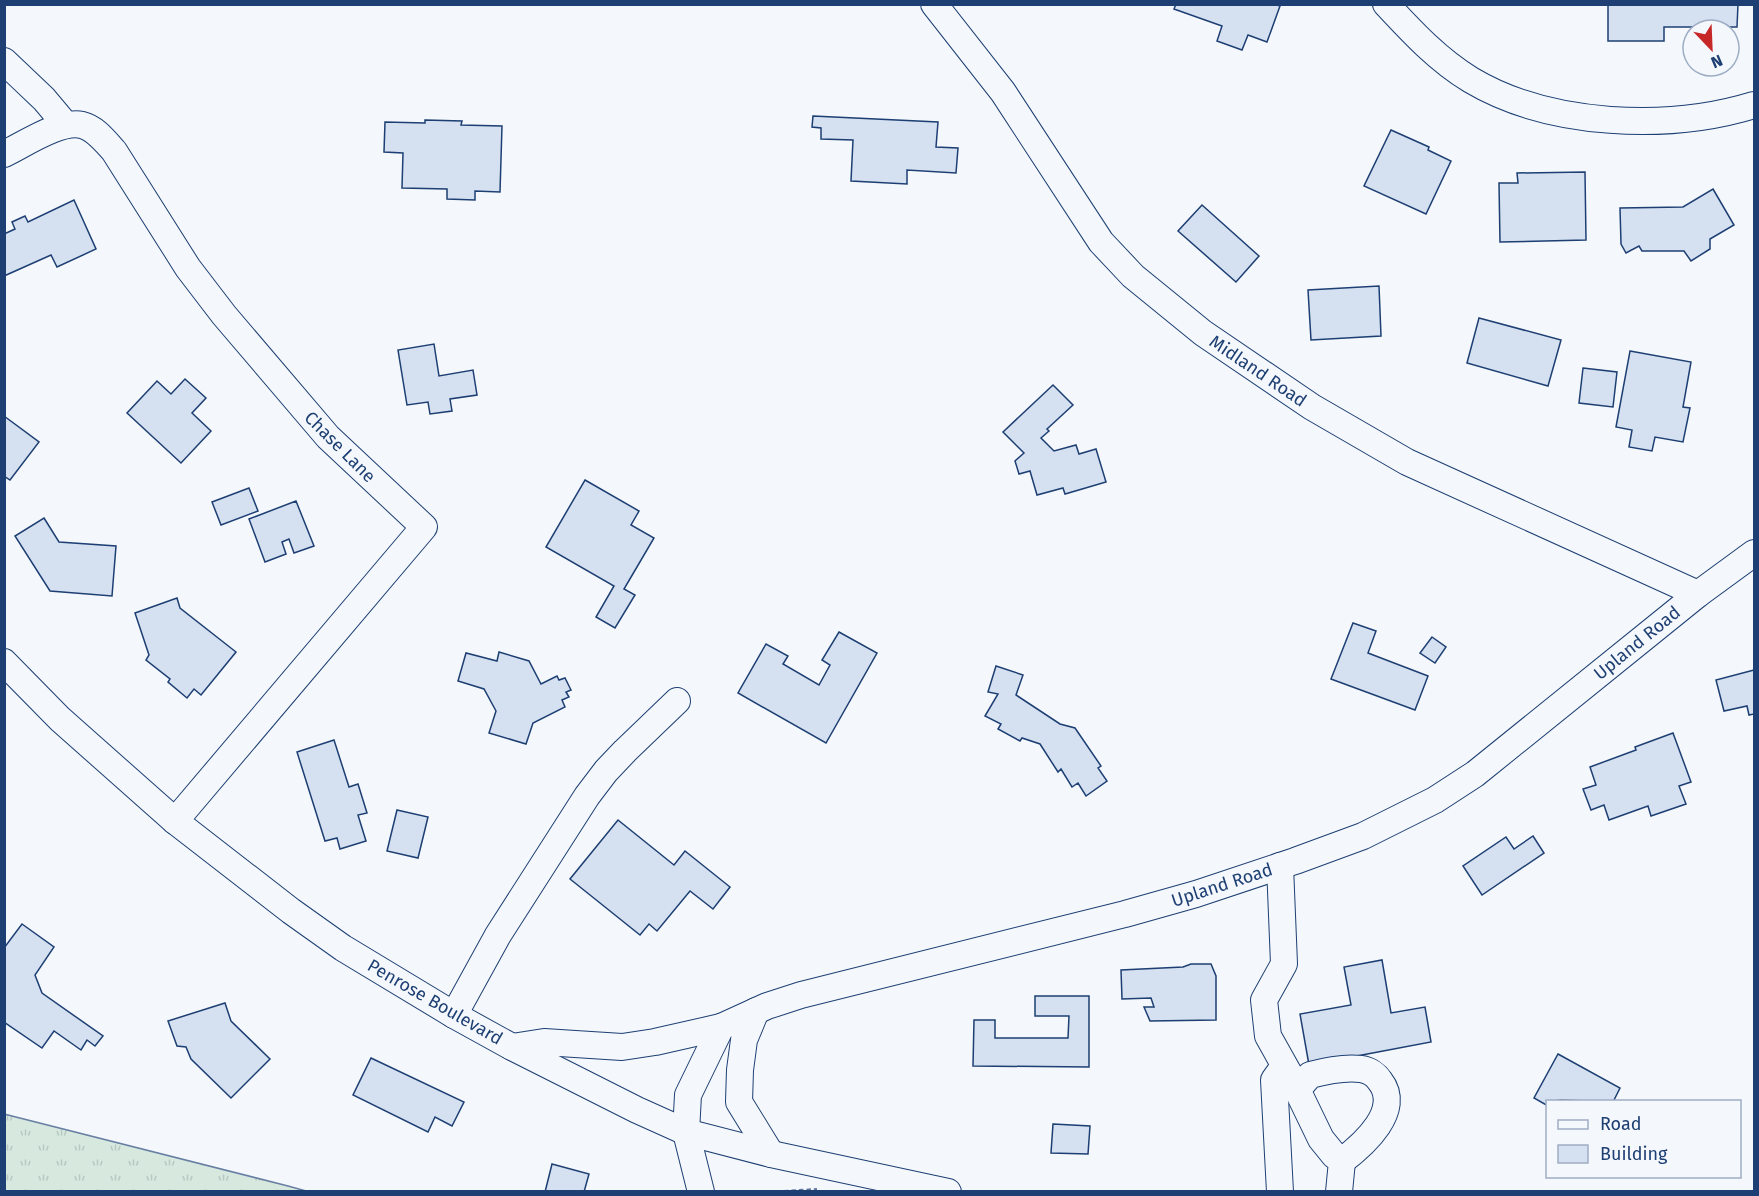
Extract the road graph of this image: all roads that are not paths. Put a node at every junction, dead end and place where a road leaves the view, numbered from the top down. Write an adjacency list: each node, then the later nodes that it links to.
1 (934, 4): 8 (street, Midland Road)
2 (1386, 4): 4 (street)
3 (4, 61): 5 (street)
4 (1755, 105)
5 (65, 124): 6 (street); 11 (street, Chase Lane)
6 (4, 154)
7 (1755, 553): 8 (street, Upland Road)
8 (1698, 594): 12 (street, Upland Road)
9 (4, 662): 11 (street, Penrose Boulevard)
10 (677, 701): 14 (street)
11 (175, 820): 14 (street, Penrose Boulevard)
12 (1280, 866): 13 (street, Upland Road); 17 (street)
13 (756, 1011): 15 (street, Upland Road); 20 (street)
14 (454, 1015): 16 (street, Penrose Boulevard)
15 (721, 1027): 16 (street, Upland Road); 19 (street)
16 (512, 1047): 19 (street, Penrose Boulevard)
17 (1284, 1065): 18 (street); 24 (street)
18 (1297, 1090): 21 (street); 21 (street)
19 (686, 1132): 20 (street, Penrose Boulevard); 22 (street)
20 (771, 1154): 23 (street, Penrose Boulevard)
21 (1342, 1161): 25 (street)
22 (701, 1191)
23 (948, 1191)
24 (1280, 1191)
25 (1339, 1191)

